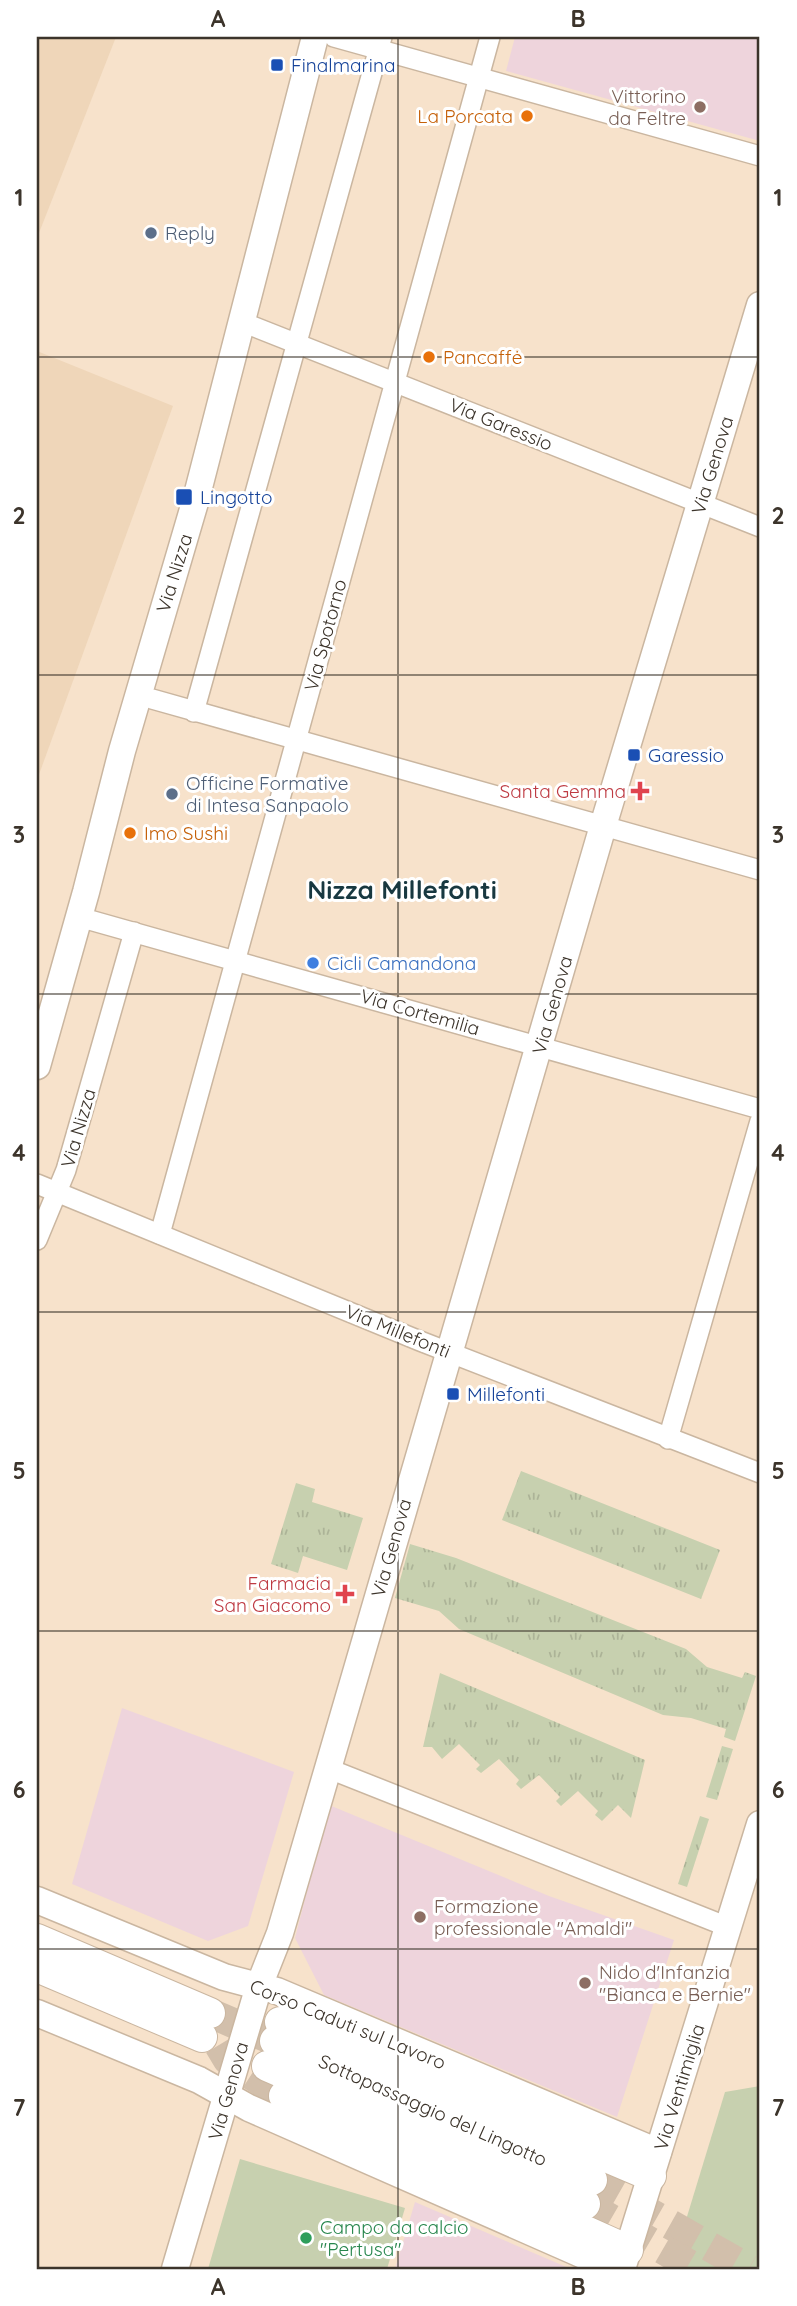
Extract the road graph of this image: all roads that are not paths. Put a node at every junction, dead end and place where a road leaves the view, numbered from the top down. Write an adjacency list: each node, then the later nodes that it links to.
1 (315, 37): 8 (street, Via Nizza)
2 (334, 37): 4 (street)
3 (490, 37): 5 (street, Via Spotorno)
4 (380, 43): 5 (street); 9 (street)
5 (480, 77): 6 (street); 10 (street, Via Spotorno)
6 (760, 156)
7 (760, 305): 11 (street, Via Genova)
8 (242, 322): 9 (street, Via Garessio); 18 (street, Via Nizza)
9 (295, 341): 10 (street, Via Garessio); 14 (street)
10 (395, 381): 11 (street, Via Garessio); 15 (street, Via Spotorno)
11 (701, 503): 12 (street, Via Garessio); 16 (street, Via Genova)
12 (760, 527)
13 (152, 699): 14 (street)
14 (194, 712): 15 (street)
15 (296, 741): 16 (street); 20 (street, Via Spotorno)
16 (603, 826): 17 (street); 21 (street, Via Genova)
17 (760, 870)
18 (79, 917): 19 (street, Via Cortemilia); 22 (street, Via Nizza)
19 (134, 932): 20 (street, Via Cortemilia); 26 (street, Via Nizza)
20 (235, 960): 21 (street, Via Cortemilia); 27 (street, Via Spotorno)
21 (540, 1046): 23 (street, Via Cortemilia); 29 (street, Via Genova)
22 (37, 1066)
23 (760, 1108)
24 (760, 1121): 30 (street)
25 (37, 1184): 26 (street, Via Millefonti)
26 (56, 1192): 27 (street, Via Millefonti); 28 (street, Via Nizza)
27 (160, 1234): 29 (street, Via Millefonti)
28 (37, 1240)
29 (449, 1352): 30 (street, Via Millefonti); 32 (street, Via Genova)
30 (668, 1439): 31 (street, Via Millefonti)
31 (760, 1474)
32 (327, 1768): 35 (street); 38 (street, Via Genova)
33 (760, 1824): 35 (street, Via Ventimiglia)
34 (37, 1900): 38 (street, Corso Caduti sul Lavoro)
35 (729, 1927): 42 (street, Via Ventimiglia)
36 (37, 1939): 37 (main road)
37 (37, 1967)
38 (259, 1986): 40 (street, Via Genova); 42 (street, Corso Caduti sul Lavoro)
39 (37, 2013): 40 (street)
40 (228, 2095): 44 (street); 45 (street, Via Genova)
41 (284, 2096): 44 (main road)
42 (655, 2164): 43 (main road, Sottopassaggio del Lingotto); 44 (street, Via Ventimiglia)
43 (589, 2192)
44 (621, 2263)
45 (175, 2269)

